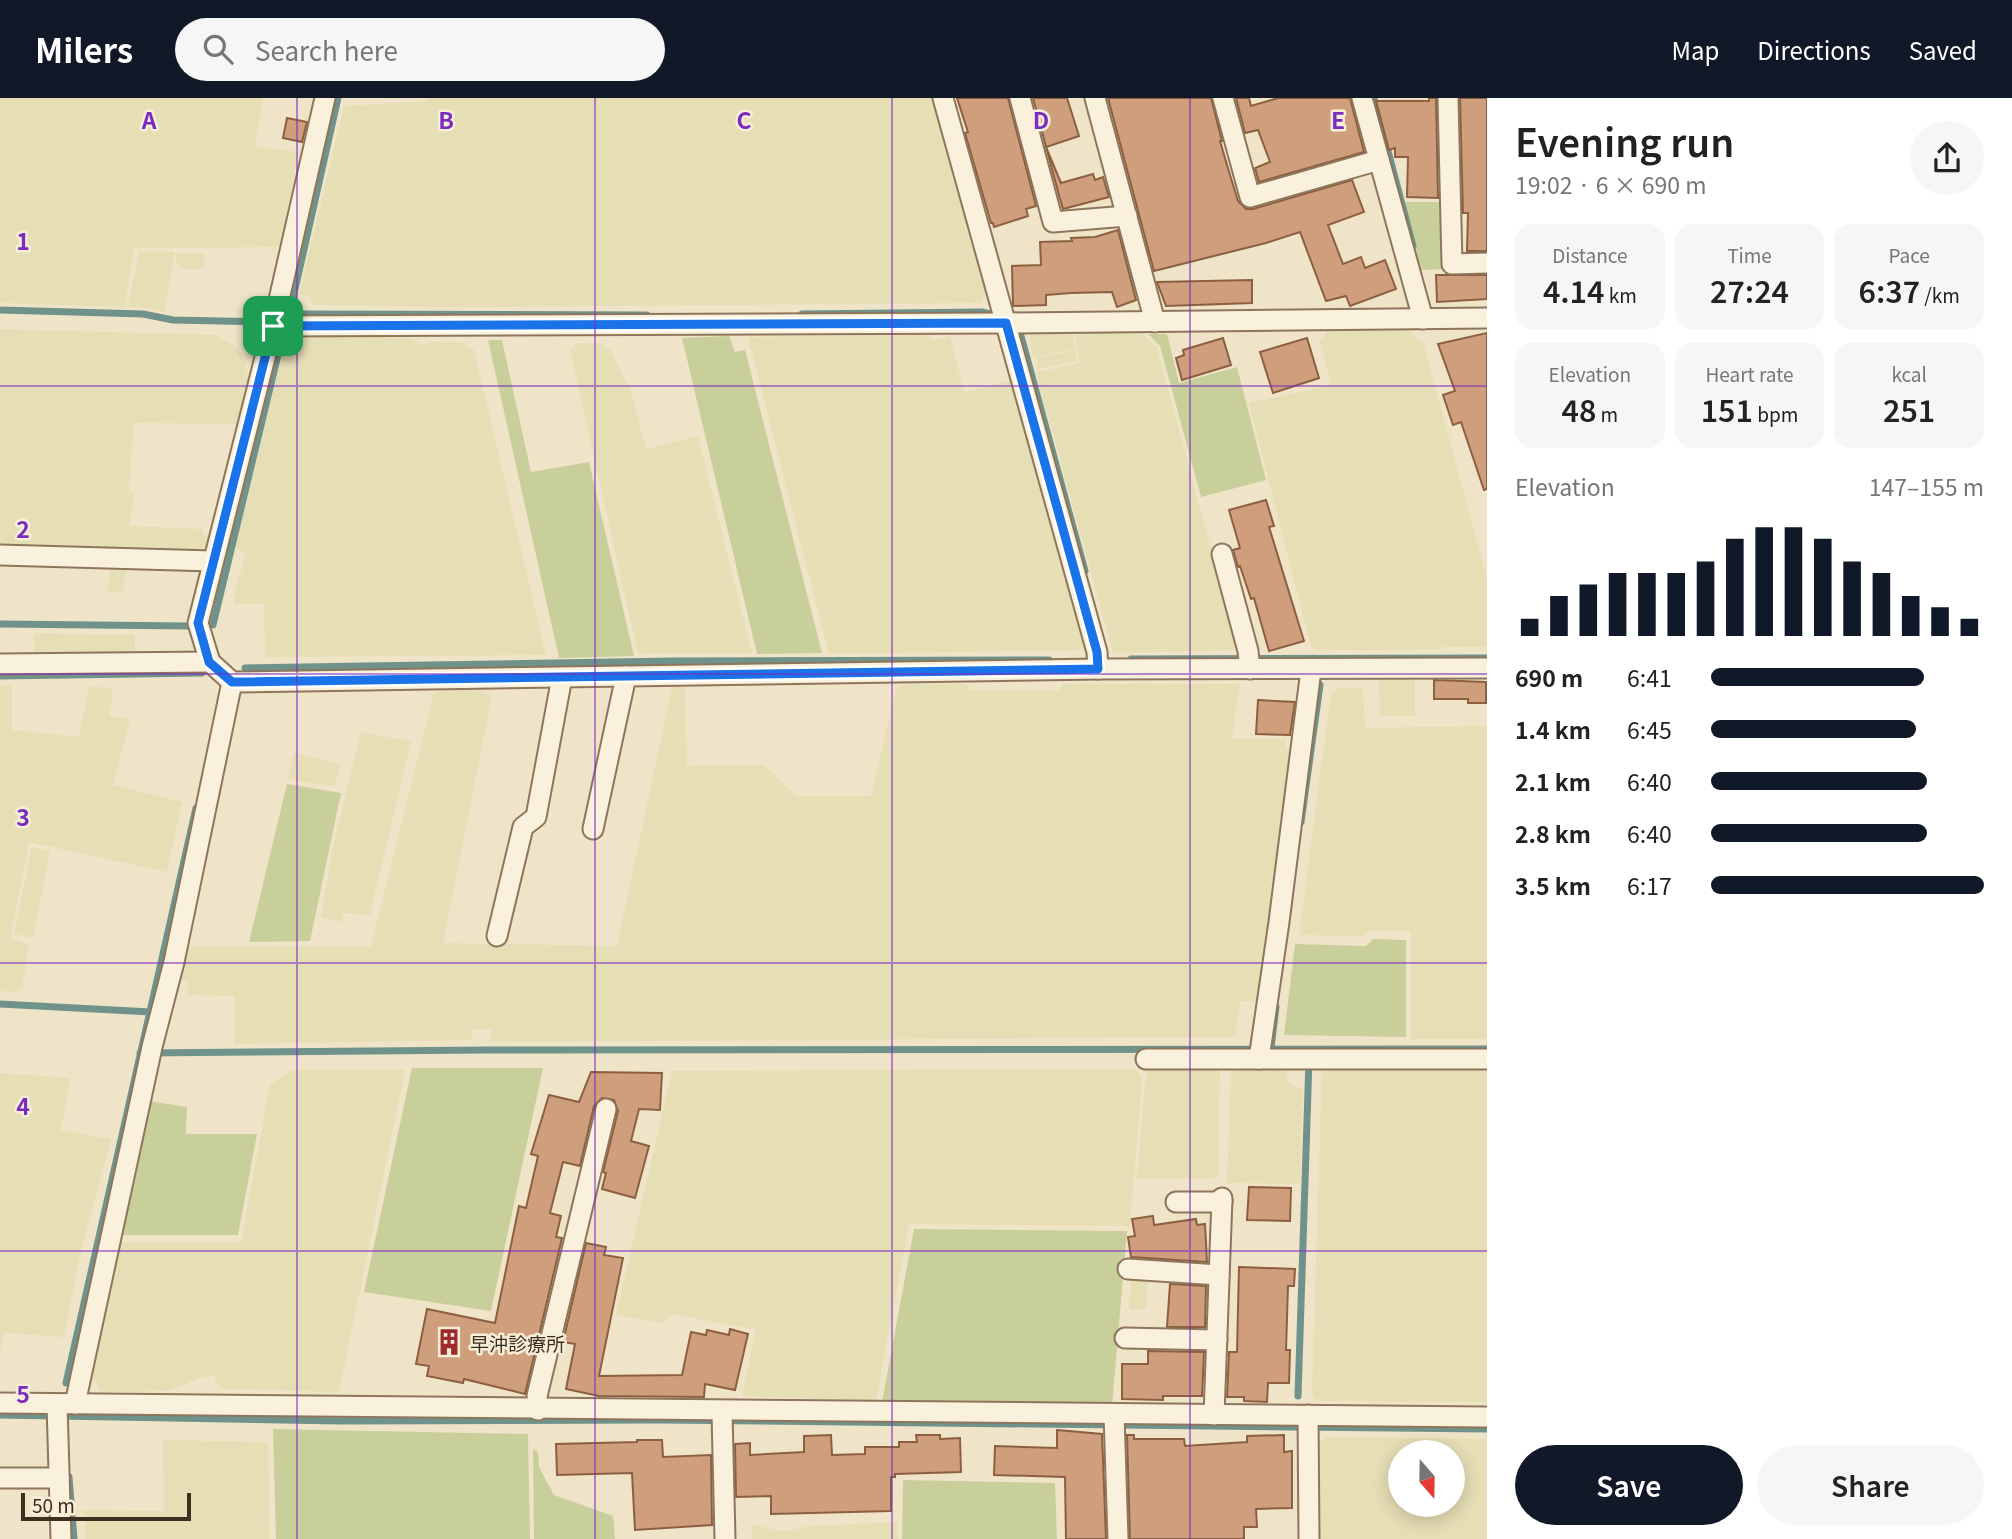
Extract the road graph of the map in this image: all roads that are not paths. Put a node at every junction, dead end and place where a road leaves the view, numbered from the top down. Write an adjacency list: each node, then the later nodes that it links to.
1 (326, 98): 15 (street)
2 (943, 98): 14 (street)
3 (1020, 98): 9 (street)
4 (1095, 98): 9 (street)
5 (1223, 98): 8 (street)
6 (1362, 98): 8 (street)
7 (1448, 98): 10 (street)
8 (1379, 160): 11 (street)
9 (1126, 216): 12 (street)
10 (1487, 264)
11 (1421, 313): 12 (street); 13 (street)
12 (1153, 317): 14 (street)
13 (1487, 318)
14 (1006, 323): 15 (street); 21 (street)
15 (273, 326): 18 (street)
16 (1222, 554): 19 (street)
17 (0, 555): 18 (street)
18 (213, 562): 20 (street)
19 (1249, 661): 21 (street); 24 (street)
20 (209, 662): 22 (street); 27 (street)
21 (1098, 663): 25 (street)
22 (0, 664)
23 (1487, 668): 24 (street)
24 (1311, 670): 30 (street)
25 (626, 676): 26 (street); 28 (street)
26 (562, 677): 27 (street); 29 (street)
27 (232, 682): 40 (street)
28 (593, 829)
29 (497, 936)
30 (1260, 1051): 31 (street); 32 (street)
31 (1146, 1059)
32 (1487, 1059)
33 (606, 1109): 41 (street)
34 (1176, 1202): 36 (street)
35 (1128, 1269): 36 (street)
36 (1219, 1275): 38 (street)
37 (1125, 1339): 38 (street)
38 (1217, 1339): 42 (street)
39 (0, 1403): 40 (street)
40 (62, 1410): 41 (street); 48 (street)
41 (538, 1410): 44 (street)
42 (1214, 1415): 45 (street); 46 (street)
43 (1487, 1418): 46 (street)
44 (722, 1419): 45 (street); 50 (street)
45 (1114, 1421): 51 (street)
46 (1308, 1424): 52 (street)
47 (0, 1478): 48 (street)
48 (60, 1478): 49 (street)
49 (61, 1539)
50 (724, 1539)
51 (1118, 1539)
52 (1309, 1539)

